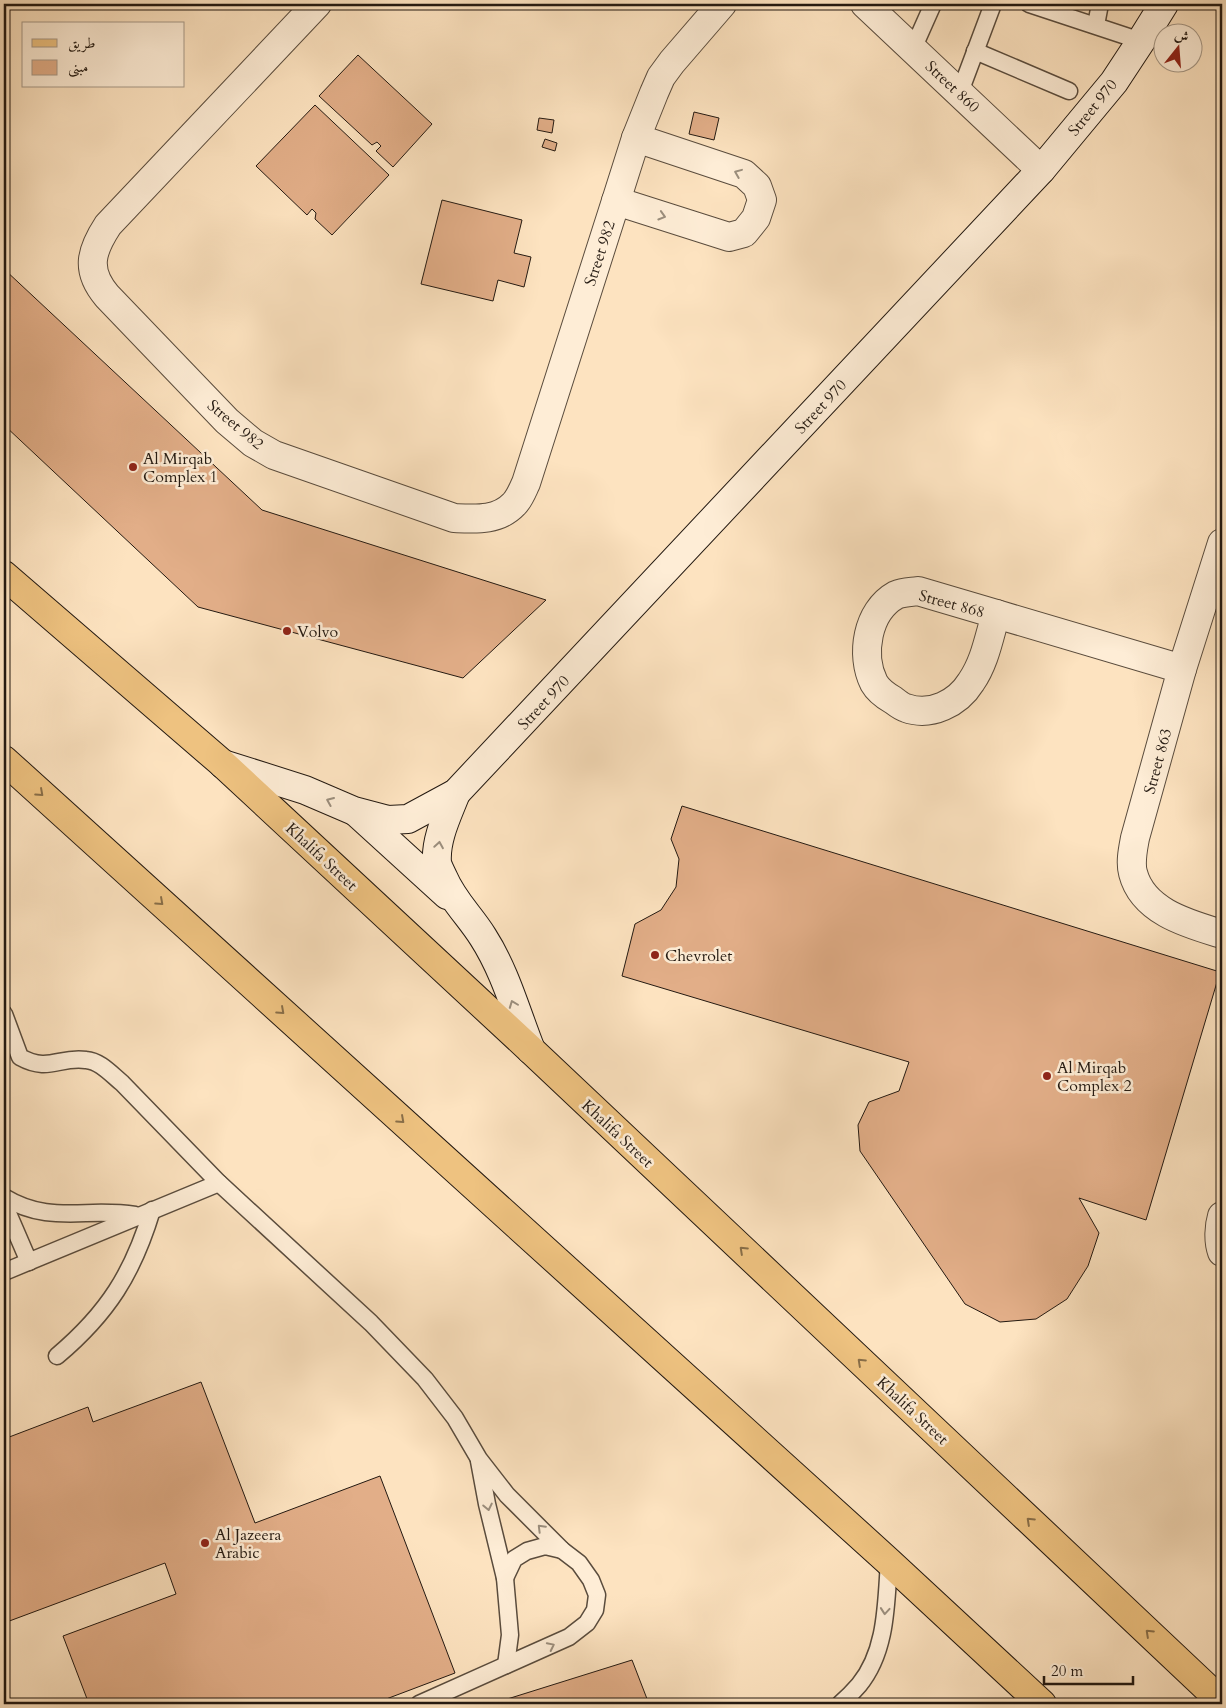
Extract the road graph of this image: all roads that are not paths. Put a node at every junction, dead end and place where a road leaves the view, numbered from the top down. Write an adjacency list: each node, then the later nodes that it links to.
1 (316, 4): 17 (street, Street 982)
2 (722, 4): 15 (street, Street 982)
3 (865, 4): 11 (street, Street 860)
4 (933, 4): 11 (lane)
5 (993, 4): 12 (lane)
6 (1029, 4): 9 (lane)
7 (1100, 4): 9 (lane)
8 (1164, 4): 10 (street, Street 970)
9 (1096, 25): 10 (lane)
10 (1141, 41): 16 (street, Street 970)
11 (913, 49): 14 (street, Street 860)
12 (975, 51): 13 (lane); 14 (lane)
13 (1069, 91)
14 (960, 92): 16 (street, Street 860)
15 (636, 138): 17 (street, Street 982); 17 (street, Street 982, one-way to 15)
16 (1041, 170): 24 (street, Street 970)
17 (616, 202)
18 (1222, 543): 21 (street, Street 863)
19 (4, 574): 23 (main road, Khalifa Street)
20 (996, 614): 20 (street, Street 868); 21 (street, Street 868)
21 (1182, 669): 27 (street, Street 863)
22 (4, 760): 41 (main road, one-way to 41)
23 (223, 764): 25 (street, Street 970, one-way to 23); 29 (main road, Khalifa Street)
24 (456, 793): 25 (street, Street 970); 26 (street, Street 970, one-way to 24)
25 (354, 811): 26 (street)
26 (458, 904): 29 (street, Street 970, one-way to 26)
27 (1222, 934)
28 (4, 1014): 30 (lane)
29 (531, 1050): 44 (main road, Khalifa Street, one-way to 29)
30 (219, 1183): 33 (lane); 39 (lane)
31 (4, 1197): 33 (lane)
32 (4, 1204): 36 (lane)
33 (145, 1213): 36 (lane); 38 (lane)
34 (1222, 1216): 35 (street)
35 (1222, 1252)
36 (29, 1262): 37 (lane)
37 (4, 1272)
38 (57, 1356)
39 (479, 1459): 40 (lane, one-way to 39); 42 (lane, one-way to 42)
40 (562, 1550): 42 (lane); 43 (lane, one-way to 40)
41 (889, 1562): 46 (lane, one-way to 46); 47 (main road)
42 (505, 1578): 43 (lane)
43 (506, 1665): 45 (lane)
44 (1222, 1702)
45 (419, 1704)
46 (840, 1704)
47 (1042, 1704)

